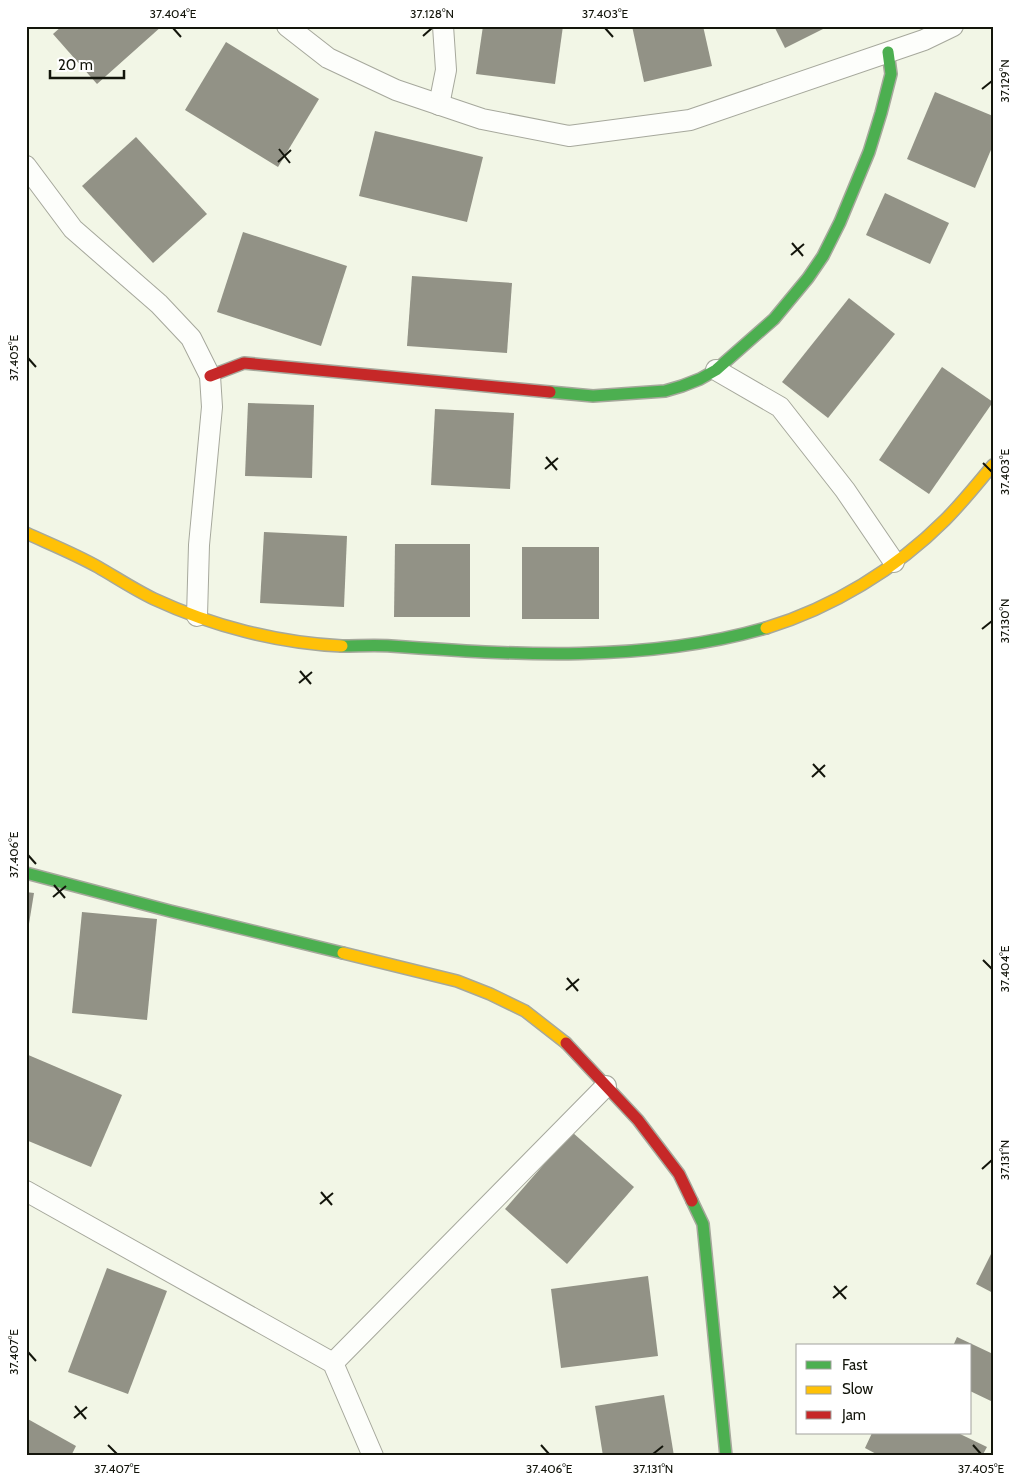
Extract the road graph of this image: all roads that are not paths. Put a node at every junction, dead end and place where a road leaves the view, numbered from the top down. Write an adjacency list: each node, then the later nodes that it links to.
1 (286, 26): 5 (street)
2 (443, 26): 5 (street)
3 (953, 26): 4 (street)
4 (888, 52): 5 (street); 7 (street)
5 (439, 105)
6 (26, 166): 8 (street)
7 (716, 370): 8 (street); 11 (street)
8 (210, 376): 12 (street)
9 (993, 465): 11 (street)
10 (26, 533): 12 (street)
11 (894, 562): 12 (street)
12 (197, 616)
13 (26, 873): 14 (street)
14 (606, 1086): 16 (street); 18 (street)
15 (26, 1191): 16 (street)
16 (333, 1363): 17 (street)
17 (373, 1456)
18 (726, 1456)

